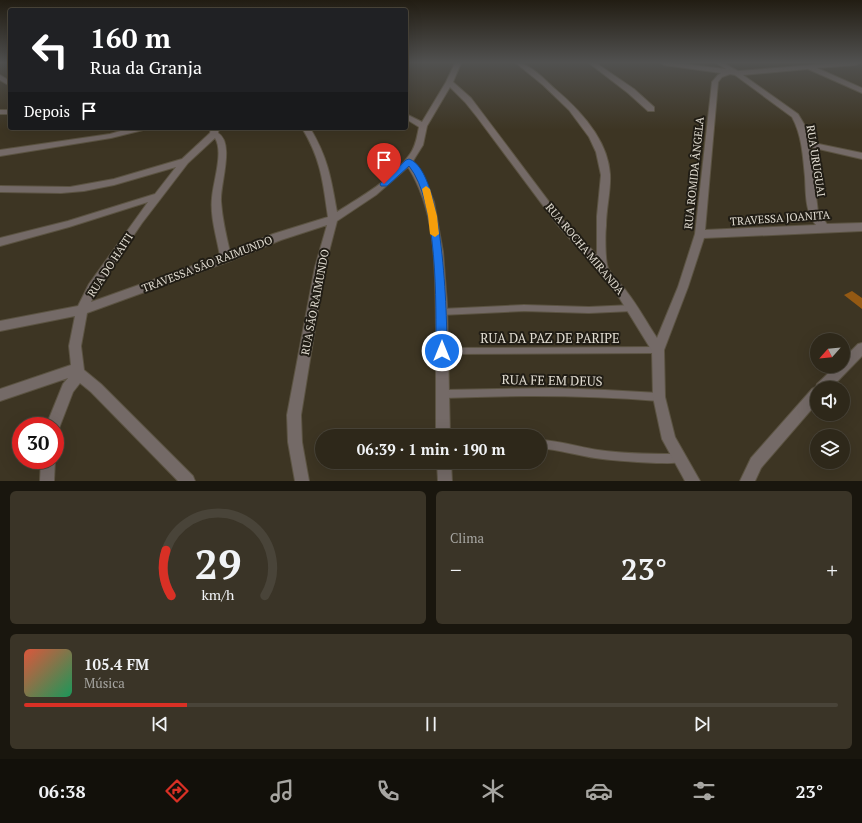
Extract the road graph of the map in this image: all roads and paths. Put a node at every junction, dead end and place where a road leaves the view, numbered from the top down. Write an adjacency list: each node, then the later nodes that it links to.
1 (447, 85): 11 (street, TRAVESSA SÃO RAIMUNDO)
2 (453, 85): 28 (street, RUA ROCHA MIRANDA)
3 (546, 85): 28 (street)
4 (624, 85): 9 (street)
5 (715, 85): 25 (street, RUA ROMIDA ÂNGELA)
6 (752, 85): 15 (street, RUA URUGUAI)
7 (850, 85): 8 (street)
8 (862, 91)
9 (652, 109)
10 (408, 117): 11 (street)
11 (423, 126): 19 (street, TRAVESSA SÃO RAIMUNDO)
12 (132, 130): 16 (street)
13 (307, 130): 22 (street, RUA SÃO RAIMUNDO)
14 (215, 131): 18 (street, RUA DO HAITI); 27 (street)
15 (804, 143): 17 (street); 23 (street, RUA URUGUAI)
16 (0, 153)
17 (862, 156)
18 (185, 161): 20 (street); 21 (street, RUA DO HAITI)
19 (409, 162): 22 (street, TRAVESSA SÃO RAIMUNDO); 31 (street)
20 (0, 189)
21 (158, 196): 26 (street); 30 (street, RUA DO HAITI)
22 (333, 219): 27 (street, TRAVESSA SÃO RAIMUNDO); 50 (street, RUA SÃO RAIMUNDO)
23 (824, 227): 24 (street, TRAVESSA JOANITA); 25 (street, TRAVESSA JOANITA)
24 (862, 227)
25 (700, 234): 34 (street, RUA ROMIDA ÂNGELA)
26 (0, 242)
27 (226, 258): 30 (street, TRAVESSA SÃO RAIMUNDO)
28 (603, 269): 29 (street, RUA ROCHA MIRANDA)
29 (632, 308): 31 (lane); 34 (street, RUA ROCHA MIRANDA)
30 (82, 310): 32 (street, TRAVESSA SÃO RAIMUNDO); 36 (street, RUA DO HAITI)
31 (441, 312): 35 (street)
32 (0, 326)
33 (862, 348): 37 (street)
34 (658, 350): 35 (lane, RUA DA PAZ DE PARIPE); 40 (street)
35 (442, 351): 38 (street)
36 (78, 371): 39 (street); 42 (street); 49 (street)
37 (829, 381)
38 (444, 394): 40 (lane, RUA FE EM DEUS); 43 (street)
39 (0, 395)
40 (659, 397): 45 (street)
41 (810, 401): 53 (street)
42 (57, 417)
43 (443, 429)
44 (547, 444): 45 (lane)
45 (678, 458): 52 (street)
46 (48, 469): 48 (street)
47 (444, 469): 51 (street)
48 (47, 481)
49 (188, 481)
50 (302, 481)
51 (445, 481)
52 (693, 481)
53 (748, 481)

